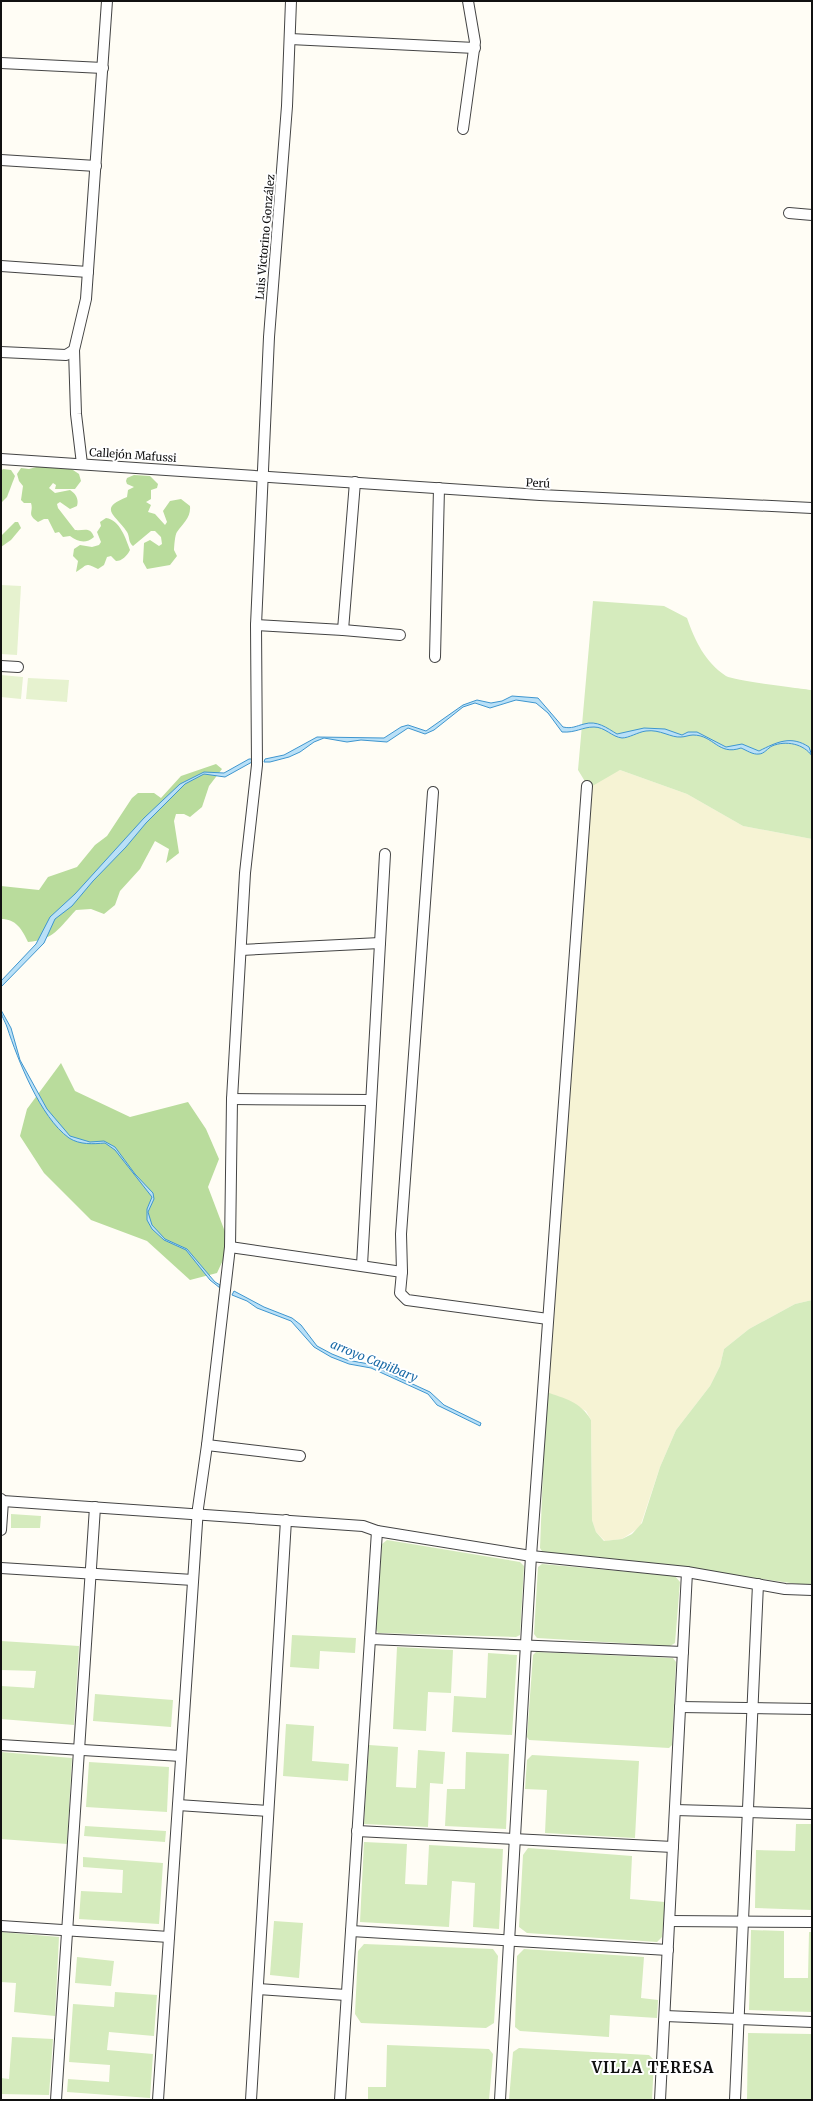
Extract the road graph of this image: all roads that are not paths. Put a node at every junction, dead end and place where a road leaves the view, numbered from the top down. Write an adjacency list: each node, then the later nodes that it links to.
1 (107, 1): 7 (street)
2 (291, 1): 4 (street, Luis Victorino González)
3 (468, 1): 5 (street)
4 (290, 39): 5 (street); 19 (street, Luis Victorino González)
5 (475, 48): 8 (street)
6 (1, 63): 7 (street)
7 (103, 68): 10 (street)
8 (463, 129)
9 (1, 160): 10 (street)
10 (96, 166): 14 (street)
11 (789, 213): 12 (street)
12 (812, 214)
13 (1, 266): 14 (street)
14 (88, 272): 15 (street)
15 (74, 350): 16 (street); 18 (street)
16 (1, 352)
17 (1, 459): 18 (street, Callejón Mafussi)
18 (82, 464): 19 (street, Callejón Mafussi)
19 (263, 476): 20 (street, Perú); 23 (street, Luis Victorino González)
20 (355, 482): 21 (street, Perú); 24 (street)
21 (439, 488): 22 (street, Perú); 26 (street)
22 (812, 508)
23 (256, 625): 24 (street); 33 (street, Luis Victorino González)
24 (344, 630): 25 (street)
25 (400, 635)
26 (435, 657)
27 (1, 666): 28 (street)
28 (18, 667)
29 (586, 786): 39 (street)
30 (433, 792): 38 (street)
31 (385, 854): 32 (street)
32 (380, 943): 33 (street); 35 (street)
33 (241, 950): 34 (street, Luis Victorino González)
34 (232, 1099): 35 (street); 36 (street, Luis Victorino González)
35 (370, 1100): 37 (street)
36 (230, 1247): 37 (street); 40 (street, Luis Victorino González)
37 (362, 1265): 38 (street)
38 (402, 1272): 39 (street)
39 (548, 1318): 48 (street)
40 (208, 1445): 41 (street); 44 (street, Luis Victorino González)
41 (300, 1456)
42 (2, 1500): 43 (street); 46 (street)
43 (95, 1507): 44 (street); 51 (street)
44 (198, 1514): 45 (street); 52 (street, Luis Victorino González)
45 (286, 1520): 47 (street); 66 (street)
46 (1, 1530)
47 (377, 1531): 48 (street); 55 (street)
48 (531, 1556): 50 (street); 56 (street)
49 (1, 1568): 51 (street)
50 (687, 1572): 53 (street); 57 (street)
51 (91, 1574): 52 (street); 62 (street)
52 (193, 1580): 63 (street, Luis Victorino González)
53 (758, 1584): 54 (street); 59 (street)
54 (812, 1590)
55 (370, 1639): 56 (street); 69 (street)
56 (526, 1645): 57 (street); 70 (street)
57 (683, 1652): 58 (street)
58 (680, 1707): 59 (street); 65 (street)
59 (752, 1708): 60 (street); 67 (street)
60 (812, 1709)
61 (1, 1745): 62 (street)
62 (79, 1750): 63 (street); 76 (street)
63 (181, 1756): 64 (street, Luis Victorino González)
64 (178, 1805): 66 (street); 78 (street, Luis Victorino González)
65 (675, 1810): 67 (street); 71 (street)
66 (268, 1811): 81 (street)
67 (747, 1812): 68 (street); 72 (street)
68 (812, 1814)
69 (357, 1831): 70 (street); 77 (street)
70 (515, 1839): 71 (street); 79 (street)
71 (673, 1847): 73 (street)
72 (742, 1920): 73 (street); 74 (street); 84 (street)
73 (670, 1921): 80 (street)
74 (812, 1922)
75 (1, 1926): 76 (street)
76 (67, 1931): 78 (street); 86 (street)
77 (351, 1931): 79 (street); 82 (street)
78 (169, 1937): 87 (street, Luis Victorino González)
79 (509, 1940): 80 (street); 90 (street)
80 (668, 1950): 83 (street)
81 (258, 1990): 82 (street); 88 (street)
82 (346, 1995): 89 (street)
83 (665, 2016): 84 (street); 91 (street)
84 (738, 2019): 85 (street); 92 (street)
85 (812, 2022)
86 (56, 2100)
87 (158, 2100)
88 (251, 2100)
89 (340, 2100)
90 (500, 2100)
91 (660, 2100)
92 (735, 2100)

